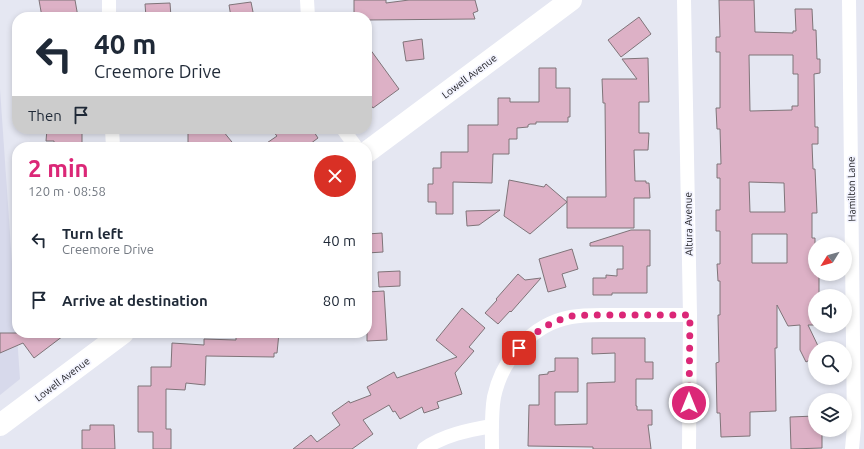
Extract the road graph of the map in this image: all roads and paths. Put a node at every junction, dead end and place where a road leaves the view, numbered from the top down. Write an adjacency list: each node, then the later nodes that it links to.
1 (109, 0): 6 (street)
2 (307, 0): 7 (street)
3 (571, 0): 8 (main road, Lowell Avenue)
4 (684, 0): 9 (street, Altura Avenue)
5 (849, 0): 16 (street, Hamilton Lane)
6 (109, 12)
7 (308, 12)
8 (372, 148)
9 (690, 315): 12 (street); 15 (street, Altura Avenue)
10 (116, 338): 11 (main road, Lowell Avenue)
11 (0, 425)
12 (492, 426): 13 (street); 14 (street)
13 (424, 449)
14 (492, 449)
15 (689, 449)
16 (852, 449)

